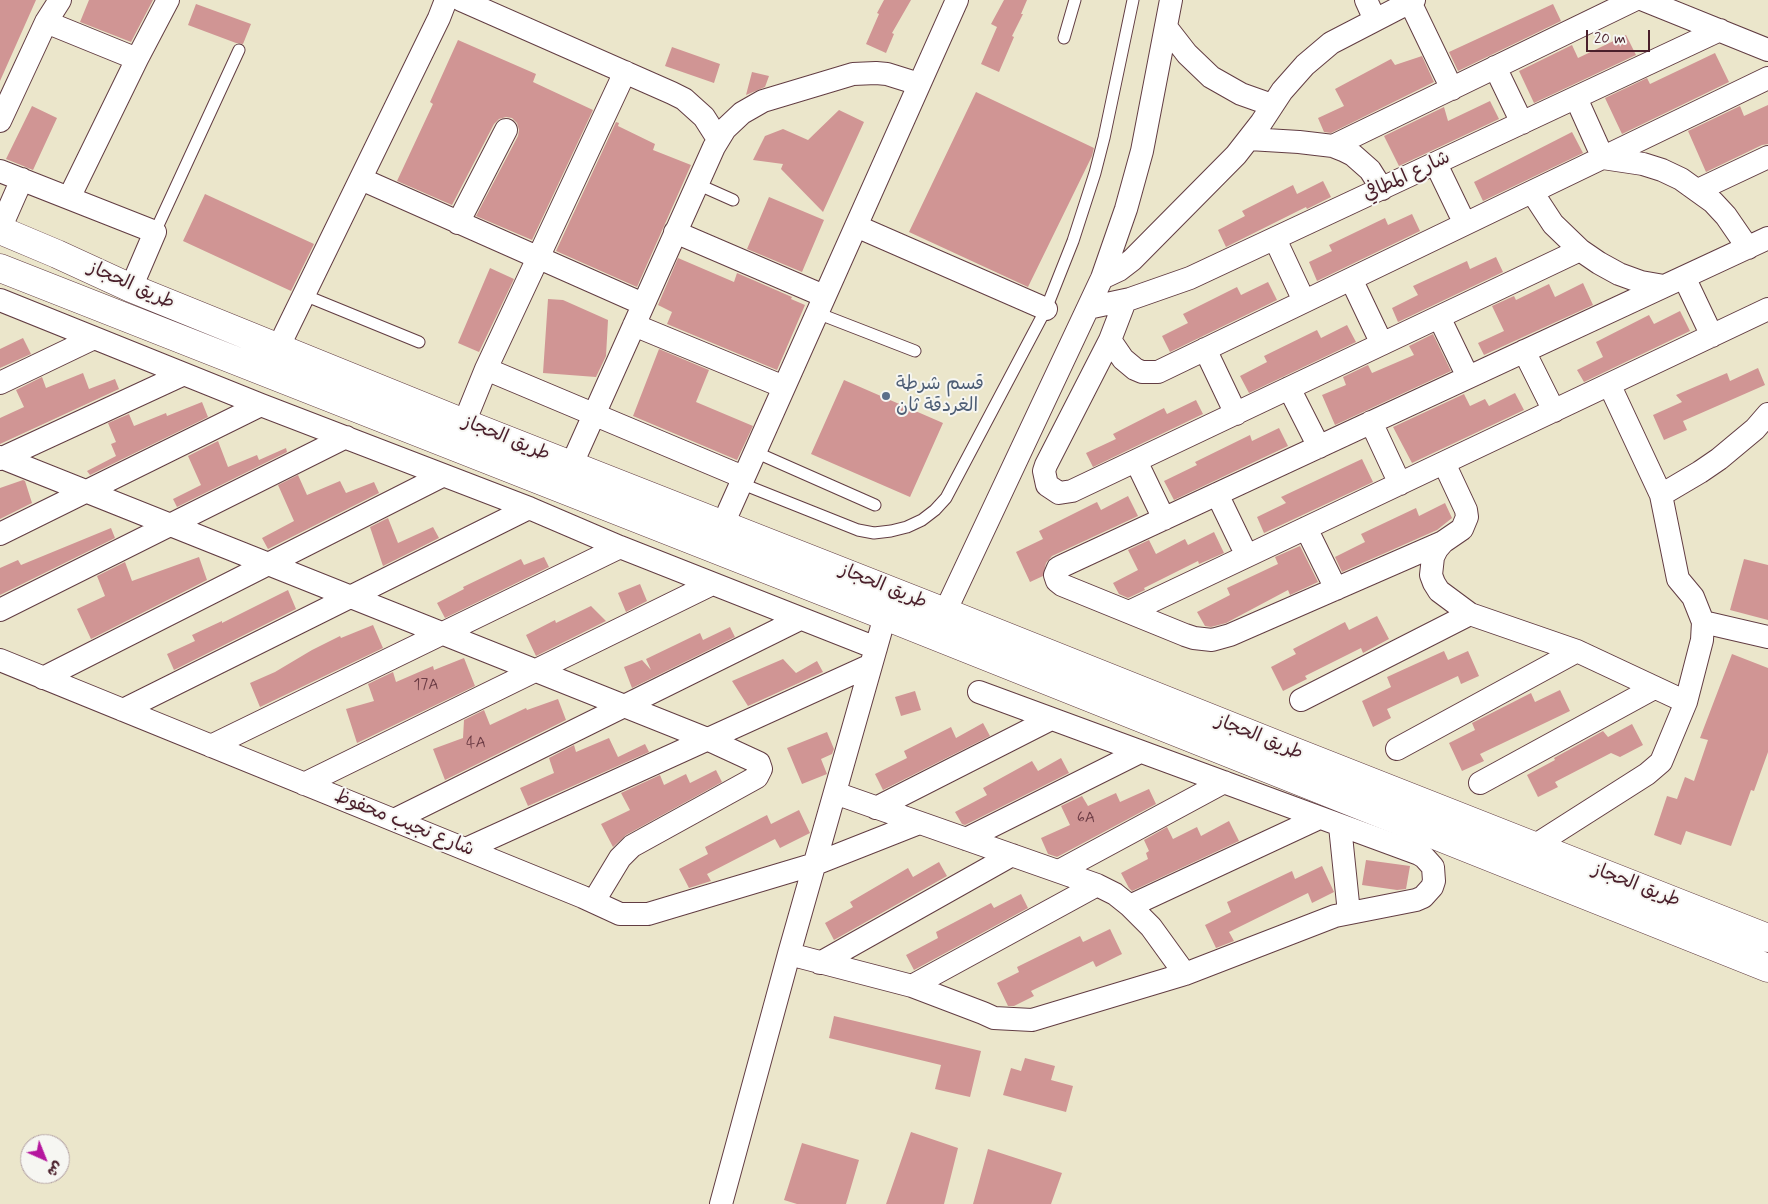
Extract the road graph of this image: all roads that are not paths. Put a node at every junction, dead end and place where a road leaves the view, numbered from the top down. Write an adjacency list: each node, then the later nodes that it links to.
1 (60, 0): 13 (street)
2 (168, 0): 19 (street)
3 (446, 0): 38 (street)
4 (461, 0): 21 (street)
5 (956, 0): 23 (street)
6 (1075, 0): 16 (lane)
7 (1133, 0): 70 (lane)
8 (1171, 0): 14 (street)
9 (1634, 0): 20 (street)
10 (1644, 0): 15 (street)
11 (1412, 1): 12 (street); 24 (street)
12 (1371, 10): 26 (street)
13 (46, 22): 19 (street); 27 (street)
14 (1166, 27): 26 (street); 58 (street)
15 (1720, 30): 18 (street); 25 (street, شارع المطافي)
16 (1064, 38)
17 (239, 50): 49 (lane)
18 (1768, 50)
19 (137, 59): 43 (street)
20 (1495, 68): 24 (street); 28 (street)
21 (625, 72): 30 (street); 55 (street)
22 (1768, 78): 34 (street)
23 (919, 84): 30 (street); 47 (street)
24 (1452, 89): 32 (street)
25 (1576, 98): 28 (street, شارع المطافي); 34 (street)
26 (1272, 105): 31 (street)
27 (0, 121)
28 (1522, 123): 35 (street, شارع المطافي)
29 (506, 130): 45 (street)
30 (718, 139): 39 (street)
31 (1249, 139): 32 (street); 58 (street)
32 (1333, 146): 40 (street)
33 (1768, 157): 41 (street)
34 (1603, 158): 41 (street); 42 (street)
35 (1436, 164): 40 (street, شارع المطافي); 46 (street)
36 (0, 171): 37 (street)
37 (22, 179): 43 (street); 48 (street)
38 (361, 179): 45 (street); 63 (street)
39 (697, 184): 44 (lane); 50 (street)
40 (1382, 189): 51 (street, شارع المطافي)
41 (1698, 190): 52 (street)
42 (1532, 192): 46 (street); 53 (street)
43 (69, 198): 49 (street)
44 (734, 200)
45 (458, 223): 55 (street)
46 (1465, 224): 59 (street)
47 (856, 226): 68 (street); 70 (street)
48 (0, 230): 54 (main road, طريق الحجاز)
49 (155, 232): 62 (street)
50 (675, 232): 67 (street); 68 (street)
51 (1275, 239): 65 (street, شارع المطافي); 66 (street)
52 (1758, 243): 57 (street)
53 (1580, 250): 61 (street); 72 (street)
54 (57, 254): 60 (main road); 62 (main road, طريق الحجاز)
55 (538, 258): 67 (street); 83 (street)
56 (0, 268): 60 (main road, طريق الحجاز)
57 (1684, 277): 61 (street); 74 (street)
58 (1102, 278): 69 (street)
59 (1351, 279): 66 (street); 78 (street)
60 (47, 286): 128 (main road, طريق الحجاز)
61 (1664, 286): 82 (street)
62 (132, 288): 79 (main road, طريق الحجاز)
63 (304, 295): 77 (lane); 79 (street)
64 (0, 300): 75 (street)
65 (1125, 300): 69 (street, شارع المطافي); 76 (street)
66 (1304, 302): 80 (street)
67 (643, 304): 73 (street)
68 (820, 305): 81 (lane); 88 (street)
69 (1088, 308): 125 (street)
70 (1046, 309): 105 (lane)
71 (1768, 309): 74 (street)
72 (1439, 317): 78 (street); 85 (street)
73 (634, 326): 88 (street); 92 (street)
74 (1712, 336): 87 (street)
75 (94, 338): 84 (street); 86 (street)
76 (1110, 340): 80 (street); 101 (street)
77 (419, 342)
78 (1382, 344): 89 (street)
79 (278, 348): 96 (main road, طريق الحجاز)
80 (1205, 349): 93 (street)
81 (915, 351)
82 (1524, 351): 85 (street); 91 (street)
83 (486, 369): 92 (street); 96 (street)
84 (184, 374): 90 (street); 100 (street)
85 (1468, 377): 95 (street)
86 (0, 383)
87 (1610, 386): 91 (street); 109 (street)
88 (784, 387): 99 (street)
89 (1289, 388): 93 (street); 98 (street)
90 (261, 405): 97 (street); 107 (street)
91 (1554, 411): 102 (street)
92 (594, 414): 103 (street); 105 (street)
93 (1236, 414): 101 (street)
94 (1768, 414): 109 (street)
95 (1371, 422): 98 (street); 106 (street)
96 (464, 423): 103 (main road, طريق الحجاز)
97 (346, 437): 104 (street); 114 (street)
98 (1319, 446): 108 (street)
99 (754, 452): 105 (street); 110 (lane)
100 (1, 458): 107 (street)
101 (1136, 461): 112 (street)
102 (1444, 463): 106 (street); 117 (street)
103 (571, 466): 113 (main road, طريق الحجاز)
104 (442, 476): 111 (street); 120 (street)
105 (742, 480): 113 (street)
106 (1400, 484): 115 (street)
107 (86, 492): 114 (street); 116 (street)
108 (1217, 494): 112 (street); 119 (street)
109 (1661, 495): 130 (street)
110 (875, 505)
111 (529, 508): 118 (street); 123 (street)
112 (1164, 519): 126 (street)
113 (723, 524): 125 (main road, طريق الحجاز)
114 (169, 525): 120 (street); 124 (street)
115 (1306, 528): 119 (street); 122 (street)
116 (0, 534)
117 (1443, 542): 122 (street); 127 (street)
118 (620, 547): 121 (street); 131 (street)
119 (1247, 556): 126 (street)
120 (266, 564): 123 (street); 137 (street)
121 (712, 584): 129 (street); 136 (street)
122 (1336, 589): 126 (street)
123 (351, 598): 131 (street); 143 (street)
124 (0, 610)
125 (945, 612): 159 (main road, طريق الحجاز)
126 (1129, 612)
127 (1470, 614): 133 (street); 140 (street)
128 (885, 616): 134 (street); 171 (main road, طريق الحجاز)
129 (800, 619): 134 (street); 142 (street)
130 (1703, 622): 132 (street); 141 (street)
131 (440, 633): 136 (street); 146 (street)
132 (1768, 637)
133 (1577, 651): 138 (street); 147 (street)
134 (873, 656): 145 (street); 152 (street)
135 (0, 660): 137 (street, شارع نجيب محفوظ)
136 (535, 671): 142 (street); 151 (street)
137 (43, 678): 143 (street, شارع نجيب محفوظ)
138 (1654, 688): 141 (street); 150 (street)
139 (979, 692): 144 (street)
140 (1301, 700)
141 (1686, 702): 159 (street)
142 (623, 706): 145 (street); 155 (street)
143 (123, 710): 146 (street, شارع نجيب محفوظ)
144 (1051, 719): 148 (street); 153 (street)
145 (708, 740): 160 (street); 165 (street)
146 (211, 746): 151 (street, شارع نجيب محفوظ)
147 (1397, 748)
148 (1140, 752): 149 (street); 158 (street)
149 (1224, 782): 154 (street); 163 (street)
150 (1480, 783)
151 (304, 784): 155 (street, شارع نجيب محفوظ)
152 (835, 794): 153 (street); 162 (street)
153 (876, 808): 156 (street)
154 (1319, 818): 157 (street); 166 (street)
155 (394, 820): 160 (street, شارع نجيب محفوظ)
156 (919, 823): 158 (street); 162 (street, شارع نجيب محفوظ)
157 (1340, 826): 167 (street); 167 (street)
158 (966, 839): 161 (street)
159 (1534, 846): 168 (main road, طريق الحجاز)
160 (466, 849): 165 (street, شارع نجيب محفوظ)
161 (1012, 855): 163 (street); 170 (street)
162 (814, 864): 165 (street, شارع نجيب محفوظ); 169 (street)
163 (1059, 871): 164 (street)
164 (1097, 884): 166 (street); 173 (street)
165 (594, 901)
166 (1130, 906): 172 (street)
167 (1349, 913): 172 (street)
168 (1768, 938)
169 (789, 954): 170 (street); 174 (street)
170 (820, 963): 173 (street)
171 (1768, 968)
172 (1185, 974): 173 (street)
173 (912, 986)
174 (721, 1204)

